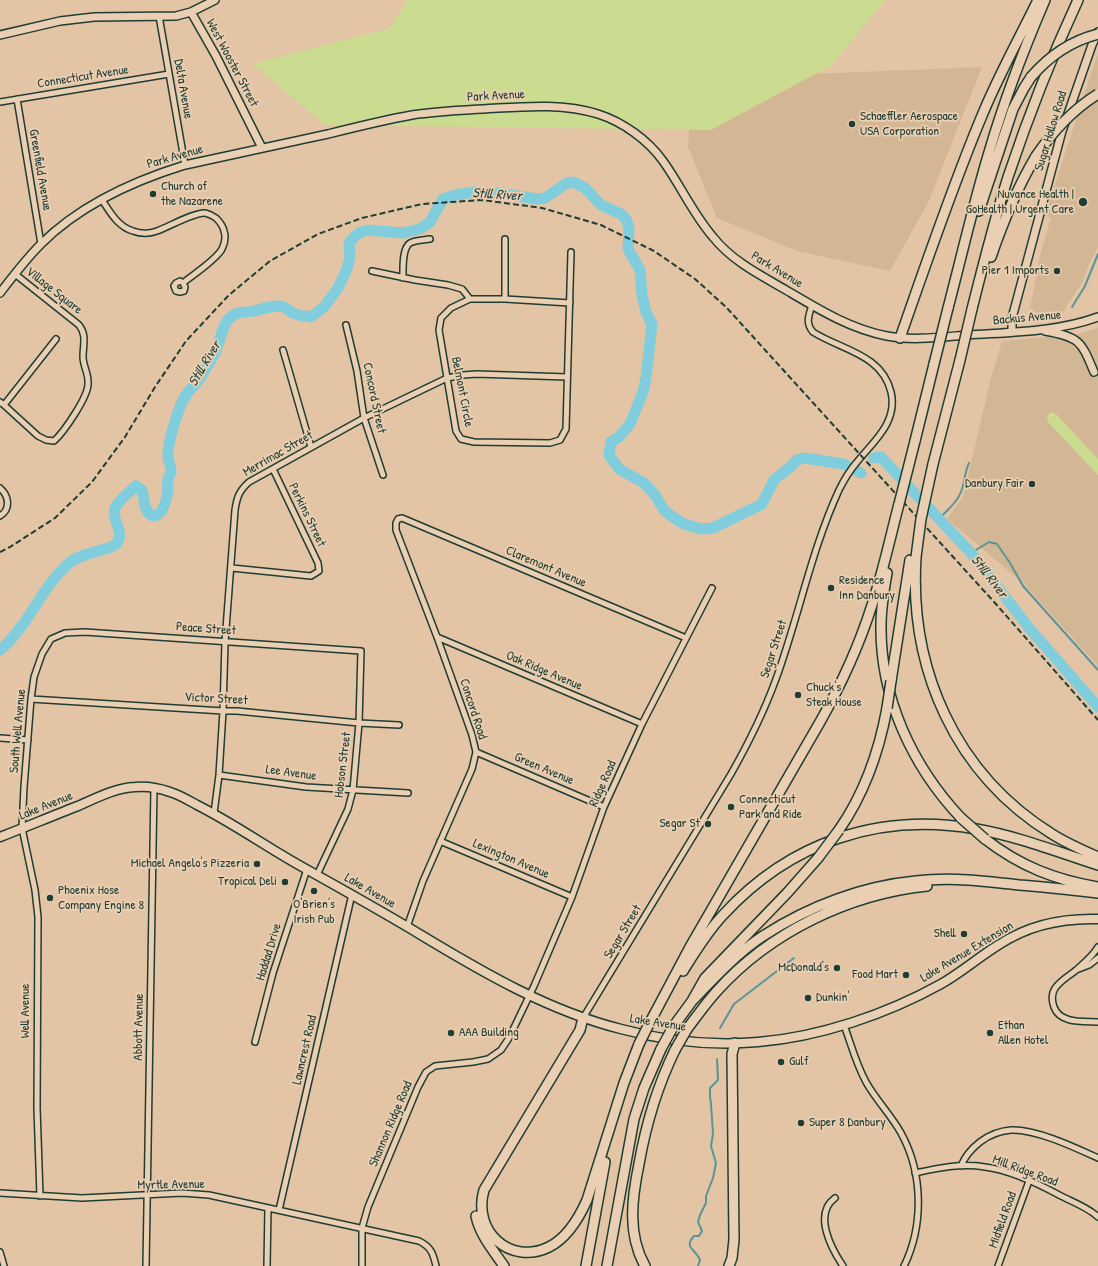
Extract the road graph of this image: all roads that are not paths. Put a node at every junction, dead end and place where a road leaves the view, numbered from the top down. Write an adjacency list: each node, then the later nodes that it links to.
1 (215, 0): 5 (main road)
2 (1038, 0): 36 (highway)
3 (1045, 0): 29 (highway)
4 (1078, 0): 30 (highway)
5 (191, 12): 6 (main road, West Wooster Street); 13 (main road, West Wooster Street)
6 (159, 16): 8 (main road, West Wooster Street); 9 (street, Delta Avenue)
7 (1098, 33): 29 (highway, bridge); 34 (main road, Sugar Hollow Road)
8 (0, 35)
9 (169, 74): 11 (street, Connecticut Avenue); 14 (street, Delta Avenue)
10 (1098, 94): 30 (highway, bridge)
11 (17, 99): 12 (street, Connecticut Avenue); 18 (street, Greenfield Avenue)
12 (0, 102)
13 (262, 148): 14 (main road, Park Avenue); 28 (main road, Park Avenue)
14 (185, 165): 15 (main road, Park Avenue)
15 (102, 200): 18 (main road, Park Avenue); 23 (street)
16 (430, 239): 22 (street)
17 (505, 239): 26 (street)
18 (41, 244): 21 (main road, Park Avenue)
19 (571, 252): 27 (street, Belmont Circle)
20 (372, 271): 22 (street)
21 (15, 274): 24 (main road, Park Avenue); 42 (street, Village Square)
22 (403, 278): 25 (street)
23 (183, 283)
24 (0, 293)
25 (470, 299): 26 (street, Belmont Circle); 41 (street, Belmont Circle)
26 (505, 299): 27 (street, Belmont Circle)
27 (570, 303): 40 (street, Belmont Circle)
28 (812, 305): 36 (main road, Park Avenue); 92 (street, Segar Street)
29 (948, 308): 50 (highway, bridge)
30 (972, 309): 51 (highway, bridge)
31 (1098, 317): 33 (main road, Backus Avenue)
32 (346, 326): 43 (street, Concord Street)
33 (1037, 330): 34 (main road, Backus Avenue); 39 (main road)
34 (1012, 332): 35 (main road, Backus Avenue)
35 (956, 336): 36 (main road, Park Avenue)
36 (900, 338)
37 (56, 339): 42 (street, Village Square)
38 (283, 350): 44 (street)
39 (1094, 372)
40 (567, 377): 41 (street, Merrimac Street); 41 (street, Belmont Circle)
41 (447, 378): 43 (street, Merrimac Street)
42 (2, 404)
43 (364, 418): 44 (street, Merrimac Street); 46 (street, Concord Street)
44 (311, 447): 45 (street, Merrimac Street)
45 (273, 469): 52 (street, Merrimac Street); 52 (street, Perkins Street)
46 (383, 475)
47 (0, 488): 48 (street)
48 (0, 516)
49 (398, 519): 54 (street, Concord Road); 55 (street, Claremont Avenue)
50 (892, 538): 81 (highway, bridge); 94 (highway)
51 (913, 555): 76 (highway); 91 (highway, bridge)
52 (232, 568): 57 (street, Merrimac Street)
53 (712, 588): 55 (street, Ridge Road)
54 (437, 637): 62 (street, Oak Ridge Avenue); 66 (street, Concord Road)
55 (686, 638): 62 (street, Ridge Road)
56 (51, 639): 57 (street, Peace Street); 59 (street, South Well Avenue)
57 (225, 642): 58 (street, Peace Street); 60 (street, Merrimac Street)
58 (361, 651): 61 (street, Hobson Street)
59 (31, 699): 60 (street, Victor Street); 65 (street, South Well Avenue)
60 (223, 711): 61 (street, Victor Street); 67 (street, Merrimac Street)
61 (358, 723): 63 (street, Victor Street); 69 (street, Hobson Street)
62 (642, 724): 71 (street, Ridge Road)
63 (399, 725)
64 (0, 738): 65 (street)
65 (28, 740): 73 (street, South Well Avenue)
66 (476, 752): 71 (street, Green Avenue); 75 (street, Concord Road)
67 (219, 775): 69 (street, Lee Avenue); 72 (street, Merrimac Street)
68 (154, 788): 72 (main road, Lake Avenue); 73 (main road, Lake Avenue); 105 (street, Abbott Avenue)
69 (353, 790): 70 (street, Lee Avenue); 79 (street, Hobson Street)
70 (408, 792)
71 (604, 807): 84 (street, Ridge Road)
72 (214, 814): 78 (main road, Lake Avenue)
73 (22, 828): 74 (main road, Lake Avenue); 104 (street, Well Avenue)
74 (0, 837)
75 (440, 841): 84 (street, Lexington Avenue); 86 (street, Concord Road)
76 (1098, 857)
77 (1098, 865): 94 (highway)
78 (307, 870): 79 (main road, Lake Avenue); 96 (street, Haddad Drive)
79 (317, 875): 83 (main road, Lake Avenue)
80 (1022, 885): 82 (highway); 91 (highway); 120 (highway, bridge)
81 (1098, 887)
82 (1098, 893)
83 (352, 894): 86 (main road, Lake Avenue); 108 (street, Lawncrest Road)
84 (572, 897): 90 (street, Ridge Road)
85 (1098, 920): 95 (main road, Lake Avenue Extension)
86 (407, 927): 90 (main road, Lake Avenue)
87 (1098, 946): 89 (street)
88 (1098, 958): 89 (street)
89 (1075, 970): 93 (street)
90 (530, 995): 92 (main road, Lake Avenue); 110 (street, Shannon Ridge Road)
91 (692, 1001): 119 (highway, bridge)
92 (583, 1018): 97 (main road, Lake Avenue); 98 (highway); 117 (highway)
93 (1098, 1022)
94 (649, 1024): 98 (highway, bridge)
95 (844, 1025): 97 (main road, Lake Avenue Extension); 101 (street)
96 (255, 1042)
97 (735, 1043): 121 (highway); 122 (highway)
98 (618, 1104): 118 (highway)
99 (1098, 1158): 100 (street)
100 (960, 1166): 101 (street, Mill Ridge Road); 102 (street, Mill Ridge Road)
101 (915, 1173): 124 (street)
102 (1029, 1181): 109 (street, Mill Ridge Road); 125 (street, Midfield Road)
103 (0, 1193): 104 (street, Myrtle Avenue)
104 (40, 1196): 105 (street, Myrtle Avenue)
105 (147, 1196): 107 (street, Myrtle Avenue); 113 (street, Abbott Avenue)
106 (835, 1198): 123 (street)
107 (268, 1208): 108 (street, Myrtle Avenue); 114 (street)
108 (279, 1210): 110 (street, Myrtle Avenue)
109 (1098, 1217)
110 (362, 1228): 115 (street, Shannon Ridge Road); 116 (street, Myrtle Avenue)
111 (0, 1252): 112 (street)
112 (4, 1266)
113 (146, 1266)
114 (268, 1266)
115 (362, 1266)
116 (436, 1266)
117 (504, 1266)
118 (586, 1266)
119 (607, 1266)
120 (645, 1266)
121 (729, 1266)
122 (735, 1266)
123 (843, 1266)
124 (904, 1266)
125 (998, 1266)

